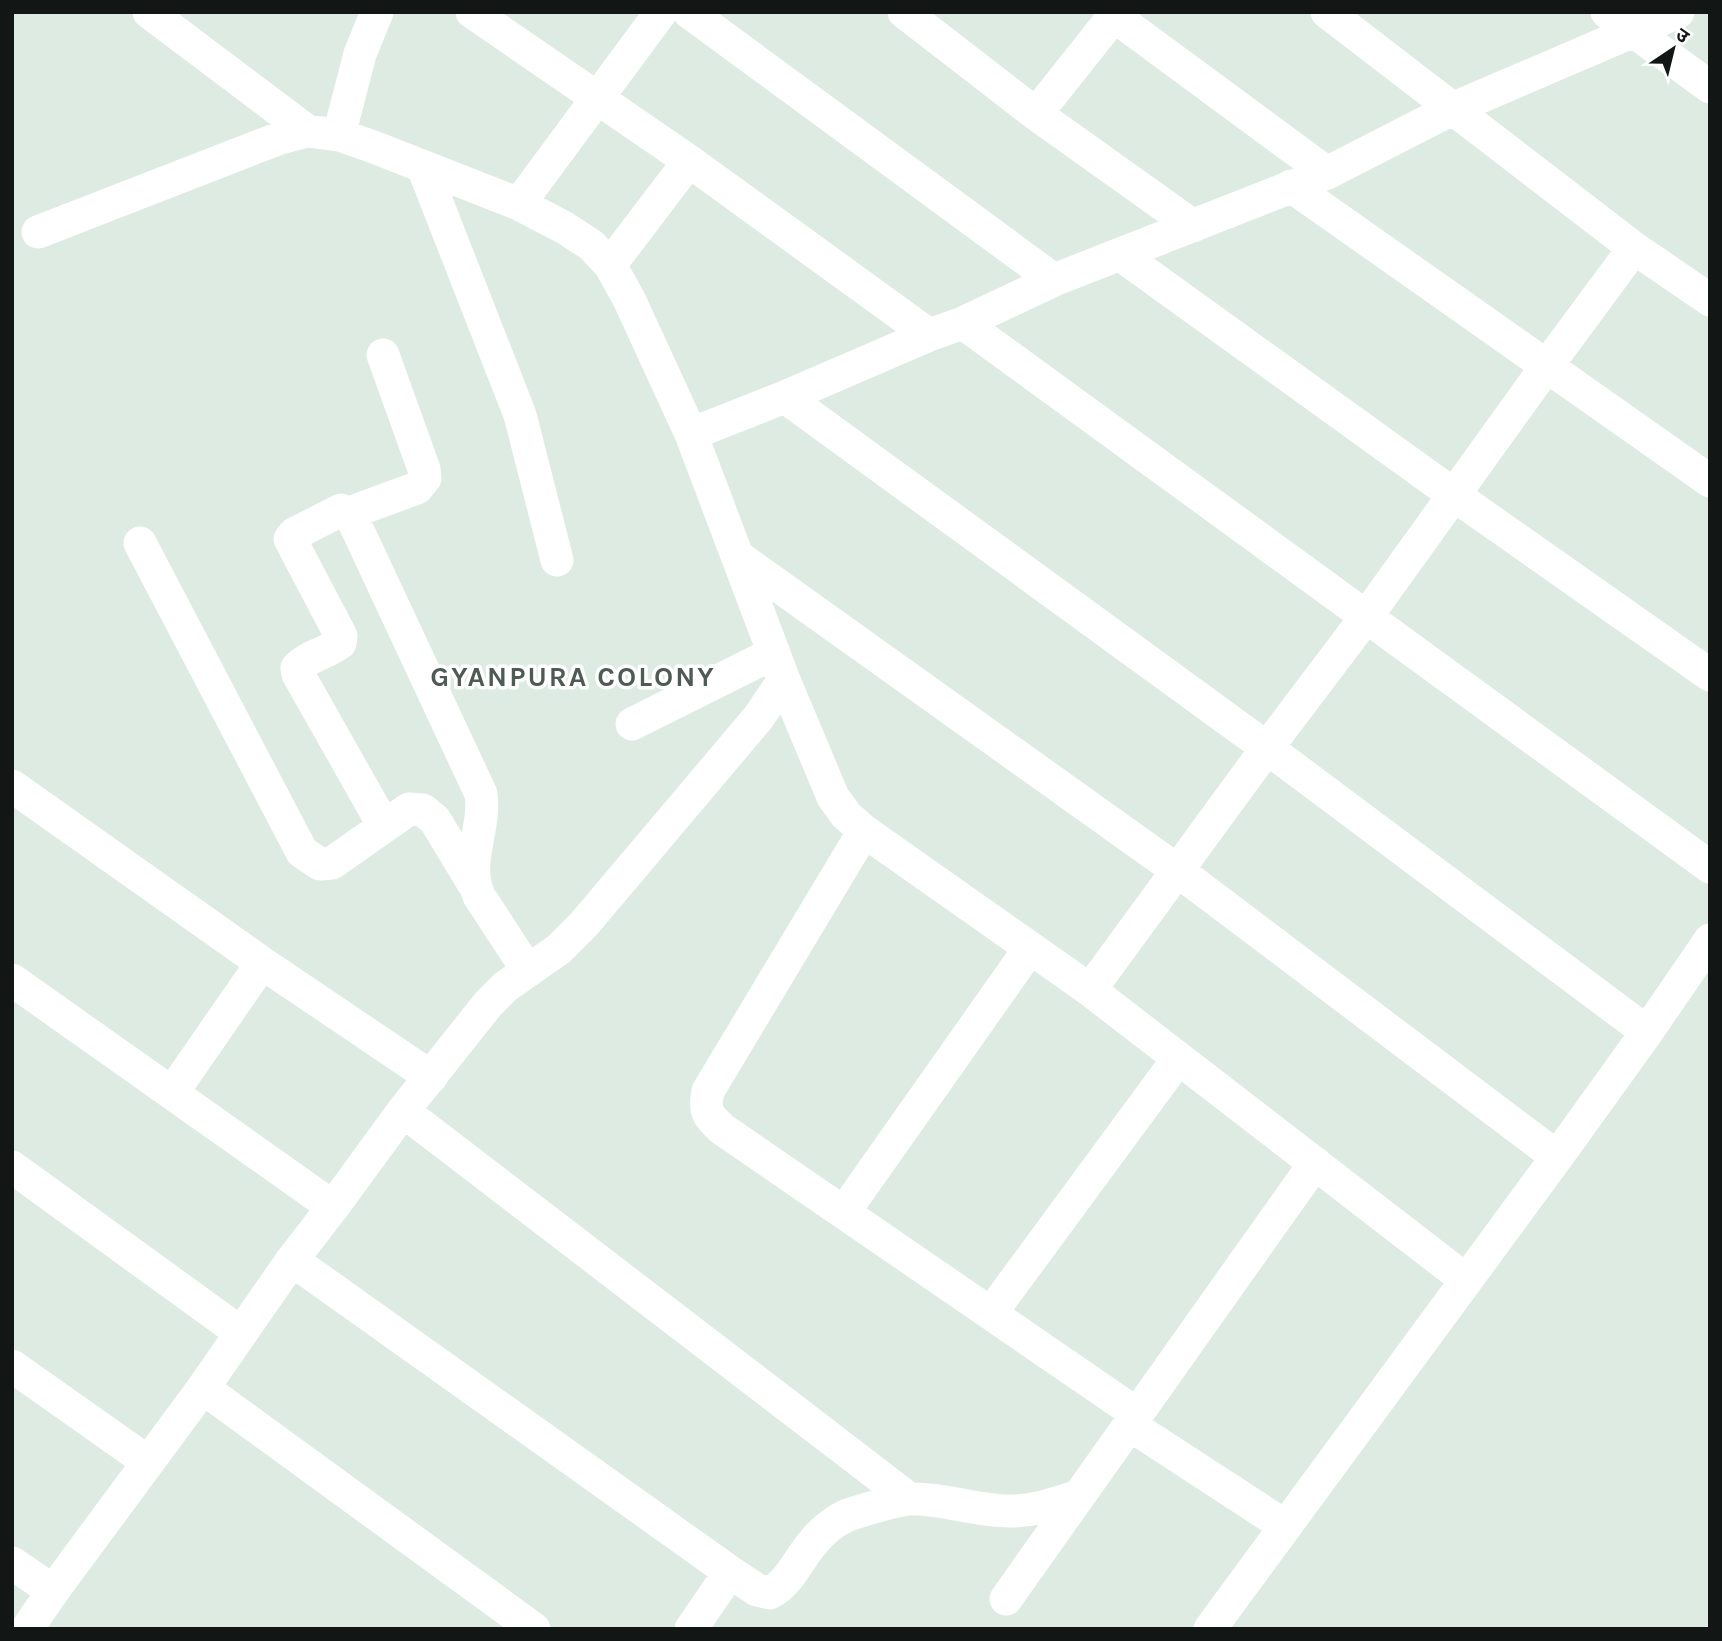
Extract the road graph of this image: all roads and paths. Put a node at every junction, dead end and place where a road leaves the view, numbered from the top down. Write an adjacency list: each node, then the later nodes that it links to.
1 (149, 12): 15 (street)
2 (377, 12): 15 (street)
3 (472, 12): 12 (street)
4 (661, 12): 12 (street)
5 (689, 12): 26 (street)
6 (904, 12): 14 (street)
7 (1327, 12): 13 (street)
8 (1678, 12): 10 (street)
9 (1115, 14): 14 (street); 18 (street)
10 (1620, 22): 11 (street); 13 (street)
11 (1710, 87)
12 (598, 99): 16 (street); 20 (street)
13 (1452, 109): 18 (street); 23 (street)
14 (1035, 114): 21 (street)
15 (323, 133): 17 (street); 22 (street)
16 (689, 161): 25 (street); 29 (street)
17 (422, 167): 20 (street); 39 (street)
18 (1327, 173): 19 (street)
19 (1292, 186): 21 (street); 31 (street)
20 (519, 204): 25 (street)
21 (1193, 226): 24 (street)
22 (38, 232)
23 (1634, 248): 27 (street); 31 (street)
24 (1121, 255): 26 (street); 35 (street)
25 (611, 265): 33 (street)
26 (1054, 281): 28 (street)
27 (1710, 300)
28 (962, 323): 29 (street); 40 (street)
29 (929, 335): 32 (street)
30 (383, 355): 36 (street)
31 (1546, 367): 34 (street); 35 (street)
32 (785, 397): 33 (street); 44 (street)
33 (691, 434): 38 (street)
34 (1710, 481)
35 (1454, 495): 40 (street); 42 (street)
36 (349, 513): 46 (street); 50 (street)
37 (140, 543): 46 (street)
38 (737, 556): 41 (street); 49 (street)
39 (557, 560)
40 (1366, 617): 44 (street); 48 (street)
41 (779, 667): 43 (street); 47 (street); 54 (street)
42 (1710, 675)
43 (632, 724)
44 (1267, 748): 49 (street); 57 (street)
45 (12, 786): 53 (street)
46 (384, 827): 50 (street)
47 (864, 831): 52 (street); 66 (street)
48 (1710, 867)
49 (1178, 871): 56 (street); 62 (street)
50 (473, 883): 54 (street)
51 (1710, 940): 57 (street)
52 (1030, 948): 56 (street); 66 (street)
53 (261, 963): 59 (street); 60 (street)
54 (528, 971): 59 (street)
55 (12, 980): 60 (street)
56 (1090, 990): 58 (street)
57 (1647, 1032): 62 (street)
58 (1178, 1059): 63 (street); 69 (street)
59 (431, 1077): 61 (street)
60 (172, 1093): 65 (street)
61 (403, 1111): 65 (street); 76 (street)
62 (1558, 1157): 68 (street)
63 (1315, 1163): 68 (street); 73 (street)
64 (12, 1167): 70 (street)
65 (333, 1207): 67 (street)
66 (844, 1212): 69 (street)
67 (292, 1260): 70 (street); 79 (street)
68 (1466, 1280): 77 (street)
69 (991, 1313): 73 (street)
70 (242, 1333): 72 (street)
71 (12, 1366): 74 (street)
72 (203, 1388): 74 (street); 83 (street)
73 (1133, 1419): 75 (street); 77 (street)
74 (148, 1462): 80 (street)
75 (1079, 1496): 76 (street); 81 (street)
76 (908, 1498): 79 (street)
77 (1285, 1526): 85 (street)
78 (12, 1563): 80 (street)
79 (730, 1572): 84 (street)
80 (53, 1591): 82 (street)
81 (1006, 1598)
82 (27, 1629)
83 (534, 1629)
84 (691, 1629)
85 (1210, 1629)

